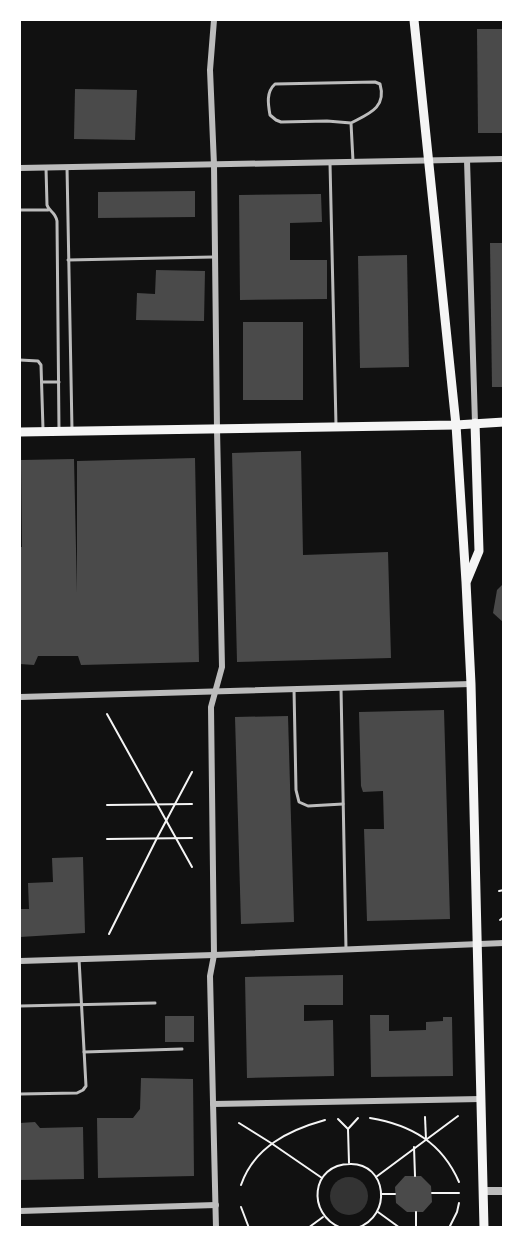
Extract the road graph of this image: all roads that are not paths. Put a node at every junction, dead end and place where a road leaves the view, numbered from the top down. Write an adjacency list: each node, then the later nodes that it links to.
1 (214, 20): 8 (street)
2 (414, 20): 21 (main road)
3 (351, 123): 3 (lane); 6 (lane)
4 (504, 159): 5 (street)
5 (467, 160): 6 (street); 20 (street)
6 (353, 162): 7 (street)
7 (330, 163): 8 (street); 22 (lane)
8 (214, 165): 9 (street); 14 (street)
9 (67, 167): 11 (street); 15 (lane)
10 (20, 168): 11 (street)
11 (46, 168): 13 (lane)
12 (20, 210): 13 (lane)
13 (49, 210): 18 (lane)
14 (215, 257): 15 (lane); 23 (street)
15 (68, 260): 27 (lane)
16 (20, 360): 17 (lane)
17 (42, 381): 18 (lane); 25 (lane)
18 (59, 381): 26 (lane)
19 (504, 422): 20 (main road)
20 (475, 423): 21 (main road); 28 (main road)
21 (456, 425): 22 (main road); 28 (main road)
22 (336, 427): 23 (main road)
23 (217, 429): 27 (main road); 32 (street)
24 (20, 432): 25 (main road)
25 (43, 432): 26 (main road)
26 (59, 432): 27 (main road)
27 (72, 432)
28 (466, 582): 29 (main road)
29 (471, 684): 30 (street); 36 (main road)
30 (341, 688): 31 (street); 34 (lane)
31 (294, 689): 32 (street); 34 (lane)
32 (215, 691): 33 (street); 38 (street)
33 (20, 696)
34 (343, 804): 37 (lane)
35 (504, 943): 36 (street)
36 (477, 944): 37 (street); 47 (main road)
37 (346, 950): 38 (street)
38 (214, 955): 39 (street); 48 (street)
39 (79, 959): 40 (street); 42 (lane)
40 (20, 960)
41 (155, 1003): 42 (lane)
42 (82, 1005): 43 (lane); 45 (lane)
43 (20, 1006)
44 (182, 1049): 45 (lane)
45 (84, 1052): 46 (lane)
46 (20, 1094)
47 (481, 1099): 48 (street); 49 (main road)
48 (213, 1104): 51 (street)
49 (484, 1191): 50 (street); 54 (main road)
50 (504, 1191)
51 (216, 1205): 52 (street); 53 (street)
52 (20, 1210)
53 (216, 1227)
54 (484, 1227)

